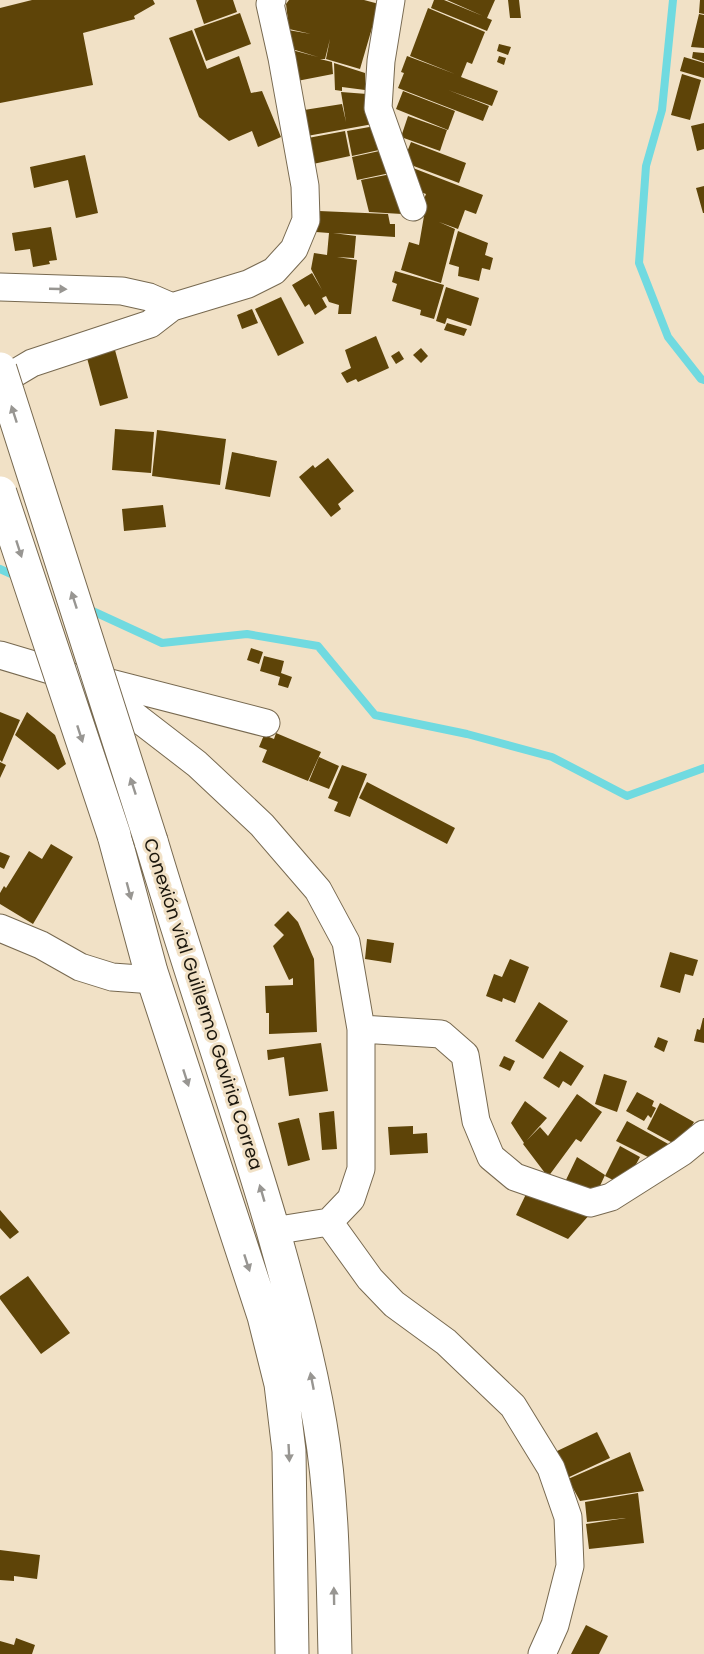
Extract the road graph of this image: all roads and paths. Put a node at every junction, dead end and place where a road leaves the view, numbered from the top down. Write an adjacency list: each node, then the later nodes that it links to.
1 (272, 0): 5 (street)
2 (391, 0): 3 (street)
3 (412, 207)
4 (0, 287): 5 (street, one-way to 5)
5 (172, 307): 7 (street)
6 (0, 369): 16 (highway, Conexión vial Guillermo Gaviria Correa, one-way to 6, bridge)
7 (0, 382)
8 (0, 494): 12 (highway, Conexión vial Guillermo Gaviria Correa, one-way to 12, bridge)
9 (0, 655): 10 (street); 13 (street)
10 (266, 723)
11 (0, 928): 12 (street)
12 (154, 980): 17 (highway, Conexión vial Guillermo Gaviria Correa, one-way to 17)
13 (361, 1029): 14 (street); 15 (street)
14 (704, 1134)
15 (329, 1222): 16 (street); 19 (street)
16 (273, 1231): 18 (highway, Conexión vial Guillermo Gaviria Correa, one-way to 16)
17 (292, 1654)
18 (335, 1654)
19 (542, 1654)

